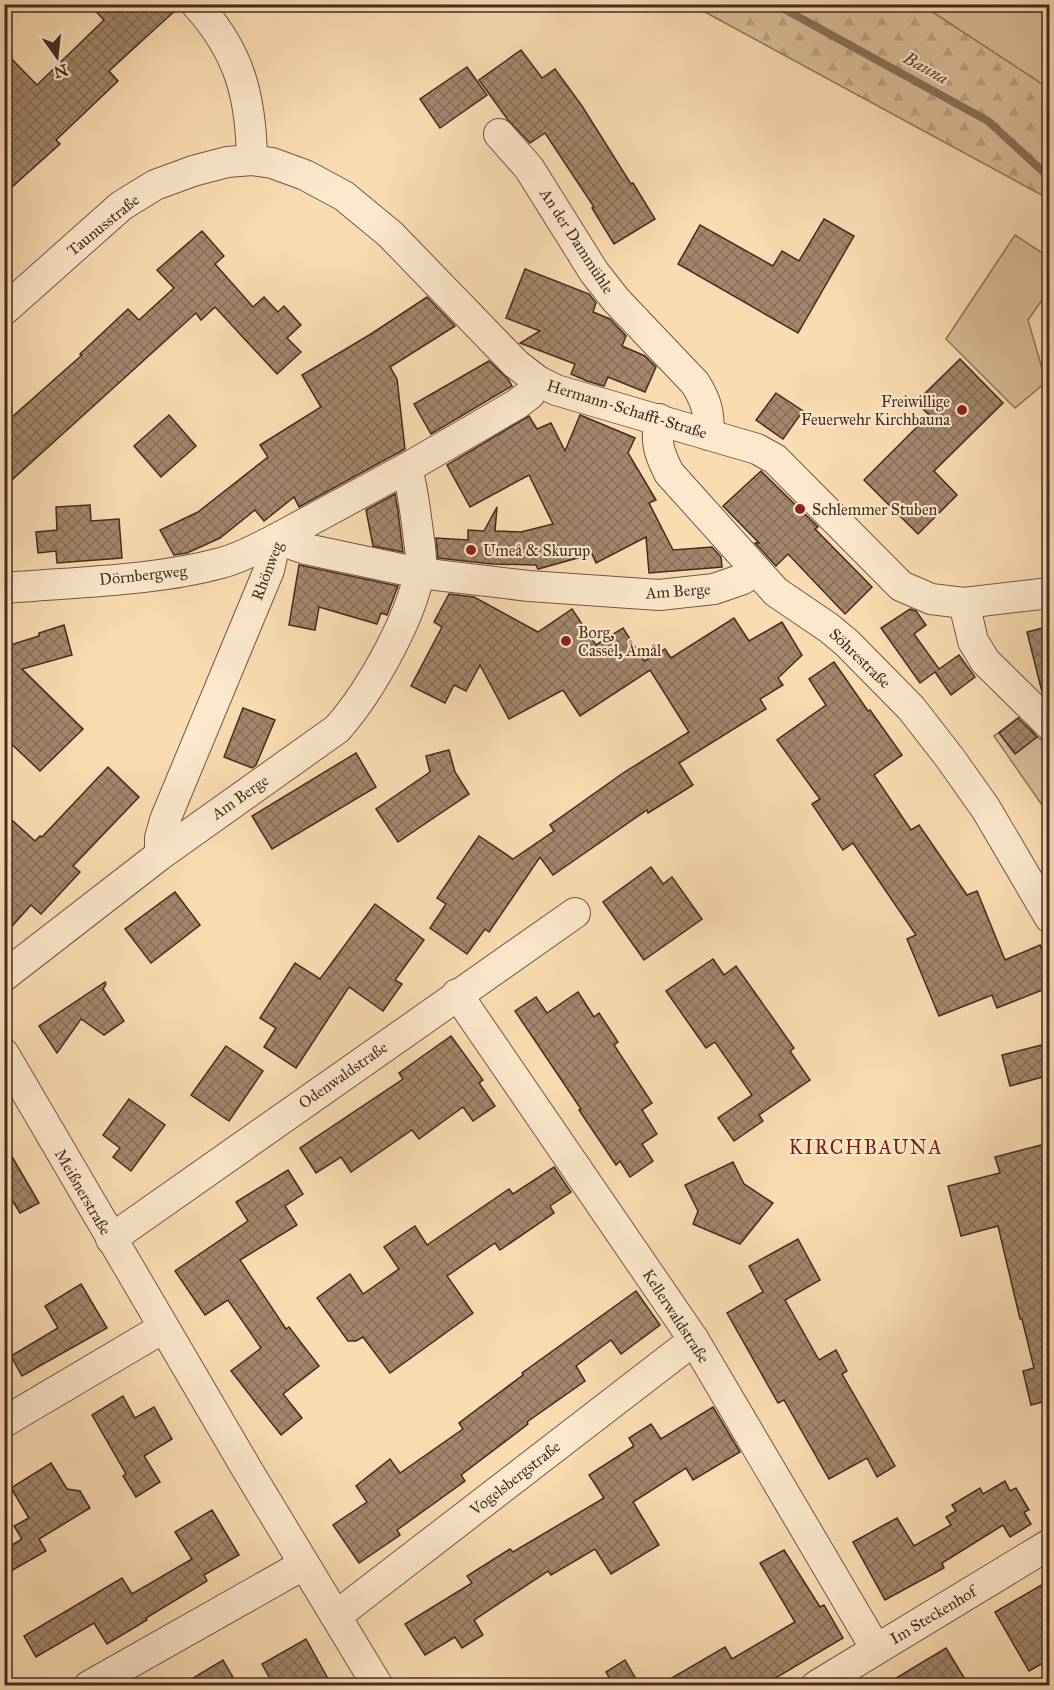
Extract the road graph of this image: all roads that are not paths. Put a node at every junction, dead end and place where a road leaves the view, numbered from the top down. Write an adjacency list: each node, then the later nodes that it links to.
1 (196, 4): 3 (street)
2 (499, 134): 7 (street, An der Dammühle)
3 (252, 160): 4 (street, Taunusstraße); 5 (street, Hermann-Schafft-Straße)
4 (4, 310)
5 (538, 381): 6 (street, Hermann-Schafft-Straße); 8 (street, Rhönweg)
6 (658, 419): 7 (street, Hermann-Schafft-Straße); 10 (street, Söhrestraße)
7 (709, 435): 14 (street, Hermann-Schafft-Straße)
8 (408, 468): 9 (street, Rhönweg); 11 (street, Am Berge)
9 (276, 538): 11 (street, Am Berge); 12 (street, Dörnbergweg); 16 (street, Rhönweg)
10 (754, 570): 11 (street, Am Berge); 18 (street, Söhrestraße)
11 (418, 573): 16 (street, Am Berge)
12 (4, 588)
13 (1050, 593): 14 (street, Hermann-Schafft-Straße)
14 (964, 603): 15 (street)
15 (1050, 725)
16 (160, 855): 19 (street, Am Berge)
17 (575, 913): 20 (street, Odenwaldstraße)
18 (1050, 918)
19 (4, 976)
20 (457, 994): 22 (street, Odenwaldstraße); 24 (street, Kellerwaldstraße)
21 (4, 1054): 22 (street, Meißnerstraße)
22 (111, 1239): 23 (street, Meißnerstraße)
23 (163, 1328): 25 (street); 27 (street, Meißnerstraße)
24 (694, 1340): 28 (street, Vogelsbergstraße); 29 (street, Kellerwaldstraße)
25 (4, 1422)
26 (1050, 1544): 29 (street, Im Steckenhof)
27 (303, 1565): 28 (street, Meißnerstraße); 30 (street)
28 (336, 1616): 31 (street, Meißnerstraße)
29 (876, 1649): 32 (street, Im Steckenhof)
30 (88, 1686)
31 (378, 1686)
32 (816, 1686)

